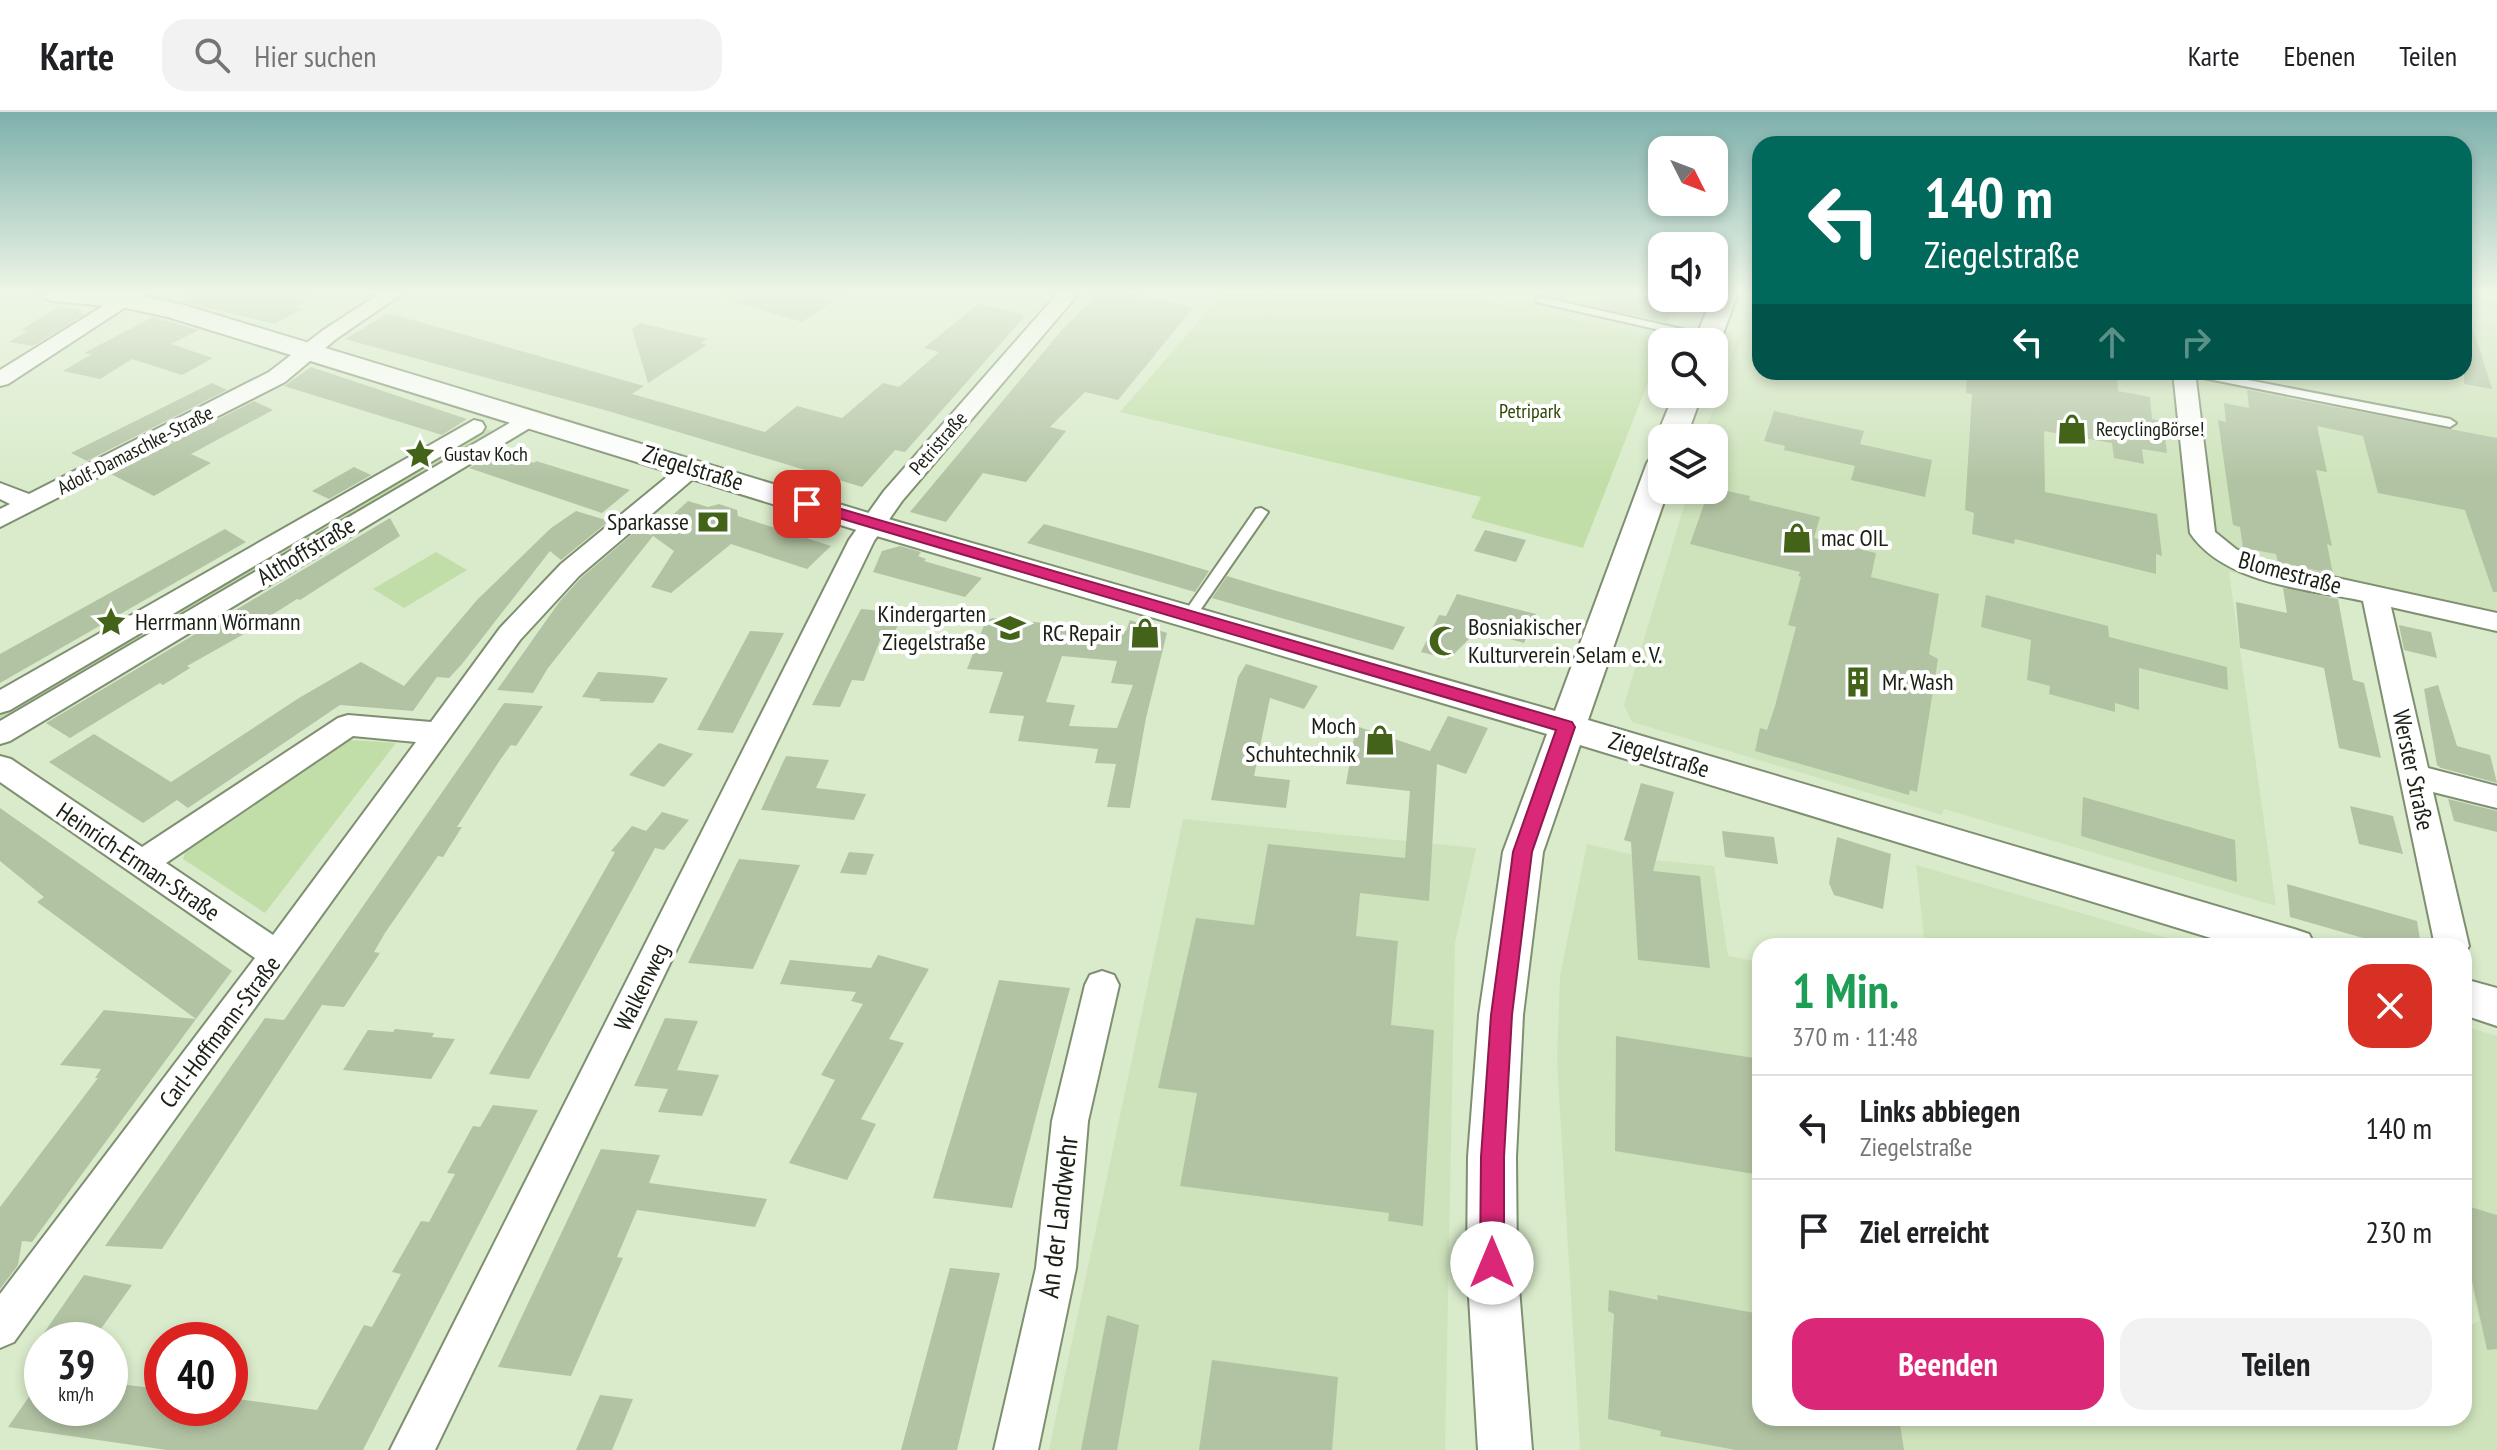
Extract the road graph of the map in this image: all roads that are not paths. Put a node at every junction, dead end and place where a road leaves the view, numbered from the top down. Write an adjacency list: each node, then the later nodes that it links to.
1 (37, 355): 5 (street)
2 (305, 355): 13 (street, Adolf-Damaschke-Straße)
3 (320, 355): 8 (street, Ziegelstraße)
4 (1015, 355): 16 (street, Petristraße)
5 (0, 379)
6 (2187, 380): 17 (street, Blomestraße)
7 (2227, 380): 9 (lane)
8 (516, 414): 10 (street, Ziegelstraße); 20 (street, Althoffstraße); 23 (street, Althoffstraße)
9 (2450, 423)
10 (692, 468): 16 (street, Ziegelstraße); 22 (street, Carl-Hoffmann-Straße)
11 (0, 490): 13 (street)
12 (1648, 502): 21 (street)
13 (30, 504): 15 (street, Adolf-Damaschke-Straße)
14 (1261, 512): 18 (lane)
15 (0, 519)
16 (874, 525): 18 (street, Ziegelstraße); 35 (street, Walkenweg)
17 (2375, 595): 19 (street, Blomestraße); 25 (street, Werster Straße)
18 (1189, 616): 21 (street, Ziegelstraße)
19 (2497, 622)
20 (0, 703)
21 (1566, 727): 28 (street, Ziegelstraße); 37 (street)
22 (437, 733): 27 (street); 30 (street, Carl-Hoffmann-Straße)
23 (0, 734)
24 (0, 767): 27 (street, Heinrich-Erman-Straße)
25 (2414, 776): 26 (street); 29 (street, Werster Straße)
26 (2497, 797)
27 (140, 864): 30 (street, Heinrich-Erman-Straße)
28 (2267, 938)
29 (2450, 938)
30 (277, 955): 34 (street, Carl-Hoffmann-Straße)
31 (1102, 985): 36 (street, An der Landwehr)
32 (2472, 999): 33 (street)
33 (2497, 1007)
34 (0, 1328)
35 (412, 1450)
36 (1016, 1450)
37 (1505, 1450)

